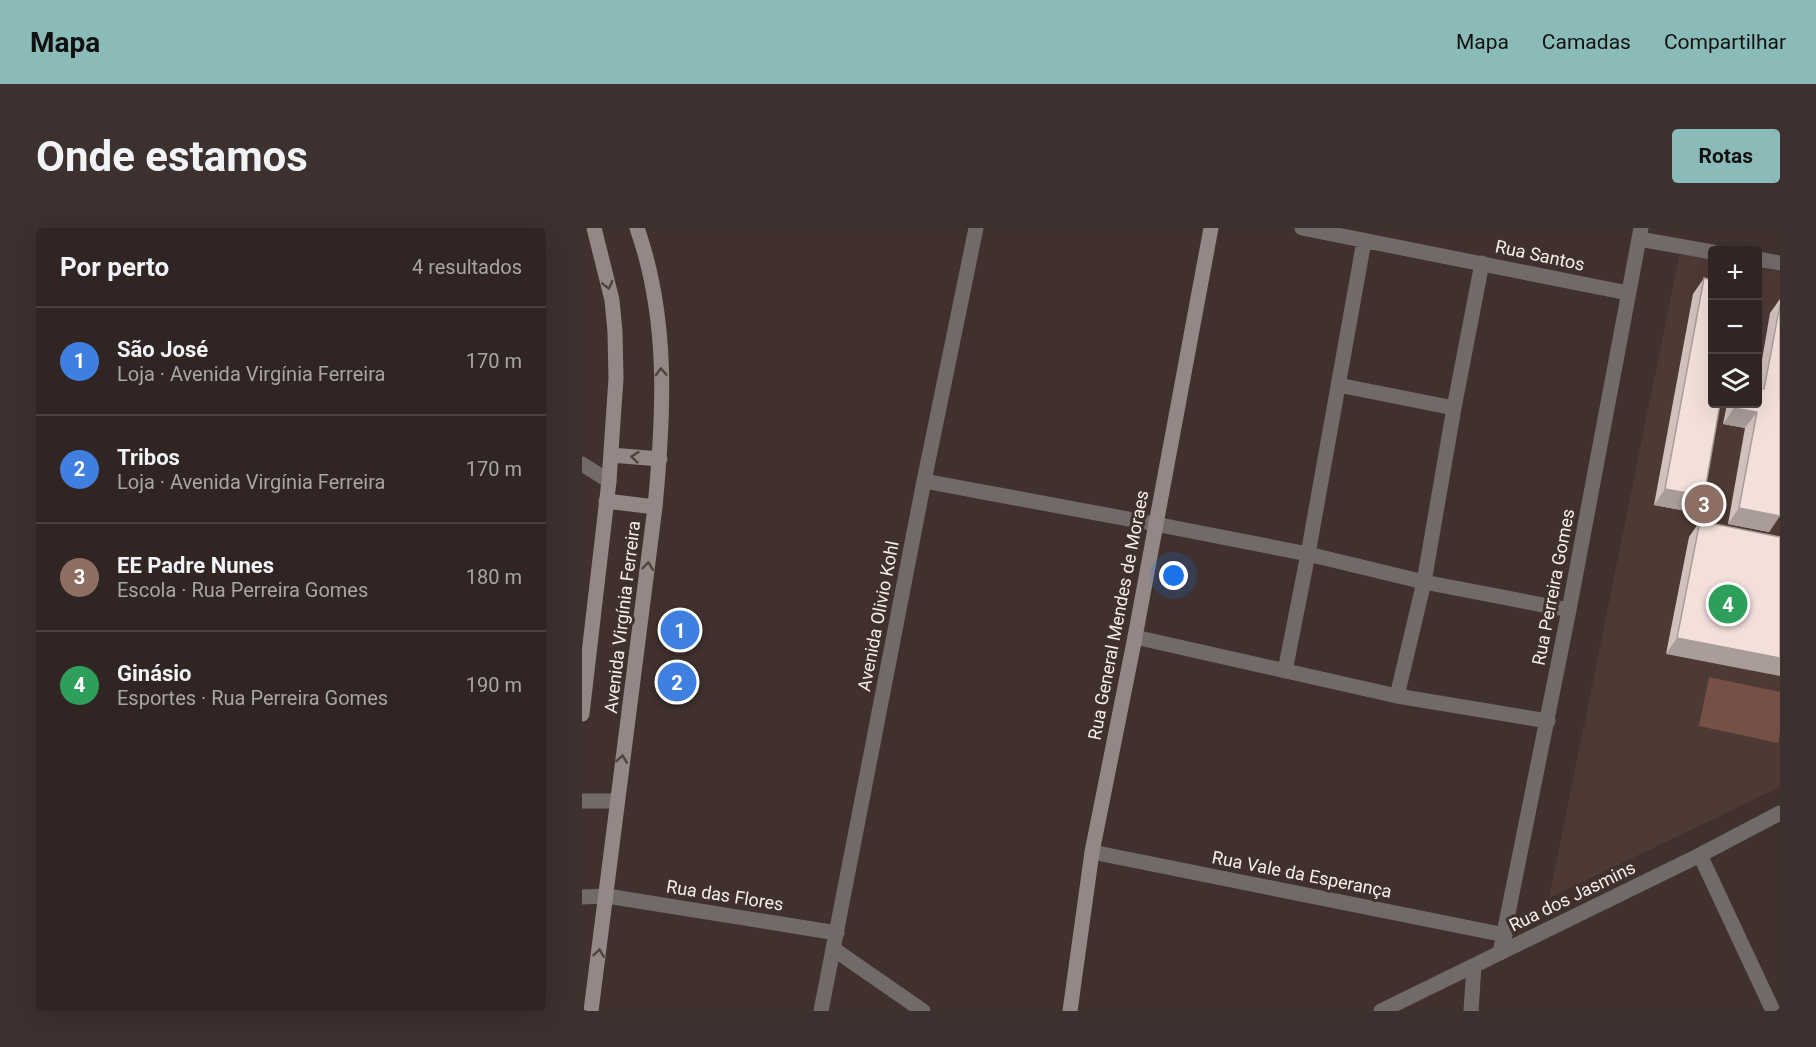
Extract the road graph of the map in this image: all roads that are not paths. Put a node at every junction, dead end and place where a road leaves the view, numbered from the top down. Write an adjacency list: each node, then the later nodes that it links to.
1 (594, 228): 15 (street, Avenida Virgínia Ferreira, one-way to 15)
2 (637, 228): 16 (street, Avenida Virgínia Ferreira, one-way to 2)
3 (976, 228): 19 (street, Avenida Olivio Kohl)
4 (1211, 228): 22 (street, Rua General Mendes de Moraes)
5 (1302, 228): 7 (street, Rua Santos)
6 (1640, 234): 8 (street); 12 (street, Rua Perreira Gomes)
7 (1364, 241): 10 (street, Rua Santos); 13 (street)
8 (1708, 251)
9 (1762, 260): 11 (street)
10 (1482, 263): 12 (street, Rua Santos); 14 (street)
11 (1780, 263)
12 (1628, 293): 25 (street, Rua Perreira Gomes)
13 (1338, 385): 14 (street); 23 (street)
14 (1454, 408): 24 (street)
15 (611, 455): 16 (street, one-way to 15); 18 (street, Avenida Virgínia Ferreira)
16 (660, 459): 21 (street, Avenida Virgínia Ferreira)
17 (582, 464): 18 (street)
18 (609, 481): 20 (street, Avenida Virgínia Ferreira)
19 (924, 481): 22 (street); 38 (street, Avenida Olivio Kohl)
20 (606, 501): 21 (street); 29 (street, Avenida Virgínia Ferreira)
21 (655, 507): 32 (street, Avenida Virgínia Ferreira, one-way to 21)
22 (1155, 524): 23 (street); 26 (street, Rua General Mendes de Moraes)
23 (1308, 554): 24 (street); 27 (street)
24 (1424, 582): 25 (street); 28 (street)
25 (1569, 610): 30 (street, Rua Perreira Gomes)
26 (1135, 637): 27 (street); 34 (street, Rua General Mendes de Moraes)
27 (1285, 671): 28 (street)
28 (1397, 696): 30 (street)
29 (582, 714)
30 (1548, 721): 39 (street, Rua Perreira Gomes)
31 (582, 801): 32 (street)
32 (616, 801): 36 (street, Avenida Virgínia Ferreira)
33 (1780, 813): 35 (street, Rua dos Jasmins)
34 (1092, 852): 39 (street, Rua Vale da Esperança); 46 (street, Rua General Mendes de Moraes)
35 (1700, 855): 41 (street, Rua dos Jasmins); 49 (street)
36 (607, 896): 37 (street, Rua das Flores); 38 (street, Rua das Flores); 43 (street, Avenida Virgínia Ferreira, one-way to 36)
37 (582, 897)
38 (837, 933): 40 (street, Avenida Olivio Kohl)
39 (1504, 935): 41 (street, Rua Perreira Gomes)
40 (835, 950): 44 (street, Avenida Olivio Kohl); 45 (street)
41 (1500, 953): 42 (street, Rua dos Jasmins)
42 (1474, 966): 47 (street, Rua dos Jasmins); 48 (street)
43 (591, 1011)
44 (821, 1011)
45 (923, 1011)
46 (1070, 1011)
47 (1381, 1011)
48 (1471, 1011)
49 (1773, 1011)

